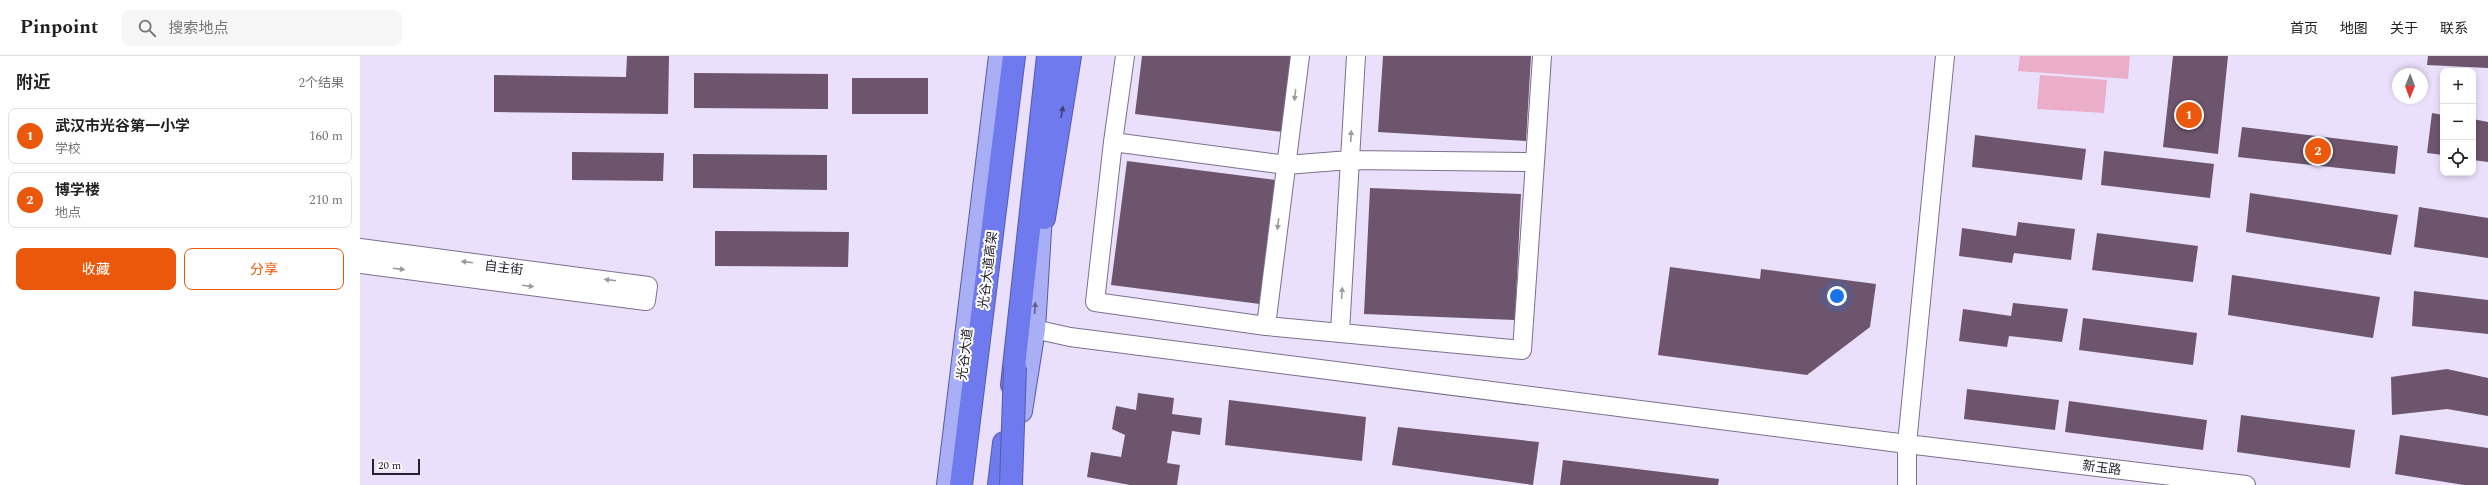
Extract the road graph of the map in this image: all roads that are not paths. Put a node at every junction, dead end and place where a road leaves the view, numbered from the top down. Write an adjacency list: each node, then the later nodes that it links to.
1 (1000, 56): 23 (main road, 光谷大道)
2 (1014, 56): 23 (highway, 光谷大道高架)
3 (1048, 56): 21 (highway)
4 (1054, 56): 15 (main road)
5 (1070, 56): 15 (highway, one-way to 5)
6 (1124, 56): 11 (street)
7 (1300, 56): 14 (street, one-way to 14)
8 (1356, 56): 12 (street, one-way to 8)
9 (1542, 56): 13 (street)
10 (1945, 56): 22 (street)
11 (1113, 142): 14 (street); 18 (street)
12 (1350, 160): 13 (street); 14 (street); 20 (street, one-way to 12)
13 (1535, 162): 20 (street)
14 (1286, 165): 18 (street, one-way to 18)
15 (1039, 247): 19 (main road, one-way to 15)
16 (360, 248): 17 (street, 自主街, one-way to 16)
17 (360, 264)
18 (1266, 326): 20 (street)
19 (1034, 329): 22 (street, 新玉路); 26 (main road)
20 (1340, 332)
21 (1015, 367): 24 (highway, bridge); 25 (highway, bridge); 26 (highway, bridge)
22 (1907, 444): 27 (street); 28 (street, 新玉路)
23 (958, 483)
24 (999, 485)
25 (1004, 485)
26 (1010, 485)
27 (1907, 485)
28 (2246, 485)

